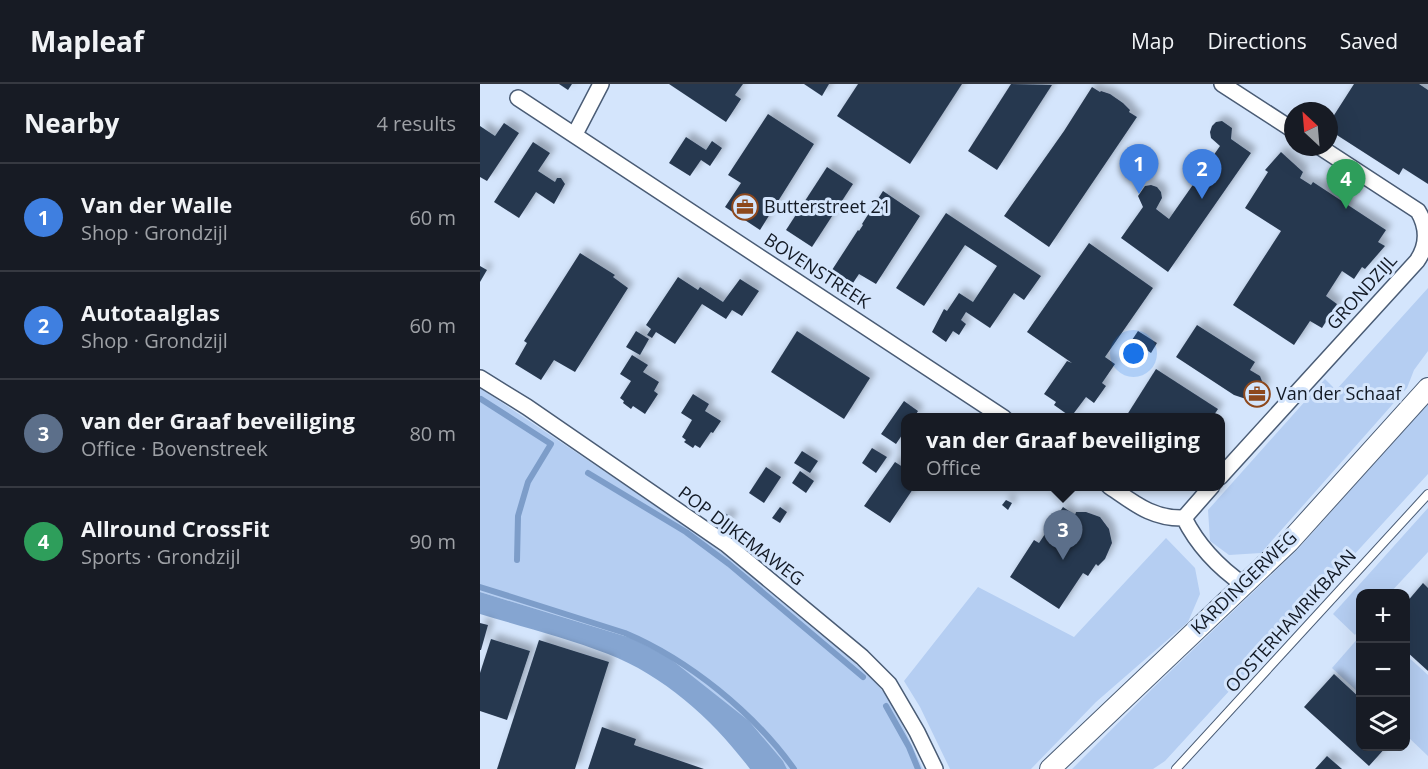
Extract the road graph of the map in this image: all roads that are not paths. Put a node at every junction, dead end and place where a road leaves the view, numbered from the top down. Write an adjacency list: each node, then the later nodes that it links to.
1 (601, 84): 5 (street)
2 (1222, 84): 4 (street)
3 (518, 98): 5 (street, BOVENSTREEK)
4 (1284, 124)
5 (575, 134): 9 (street, BOVENSTREEK)
6 (1334, 156): 10 (street, GRONDZIJL)
7 (480, 378): 16 (street, POP DIJKEMAWEG)
8 (1428, 388): 15 (street, KARDINGERWEG)
9 (998, 413)
10 (1225, 473)
11 (1117, 491): 14 (street)
12 (1208, 491): 14 (street)
13 (1428, 494): 18 (lane, OOSTERHAMRIKBAAN)
14 (1184, 518): 15 (street)
15 (1244, 585): 17 (street, KARDINGERWEG)
16 (934, 769)
17 (1050, 769)
18 (1176, 769)

